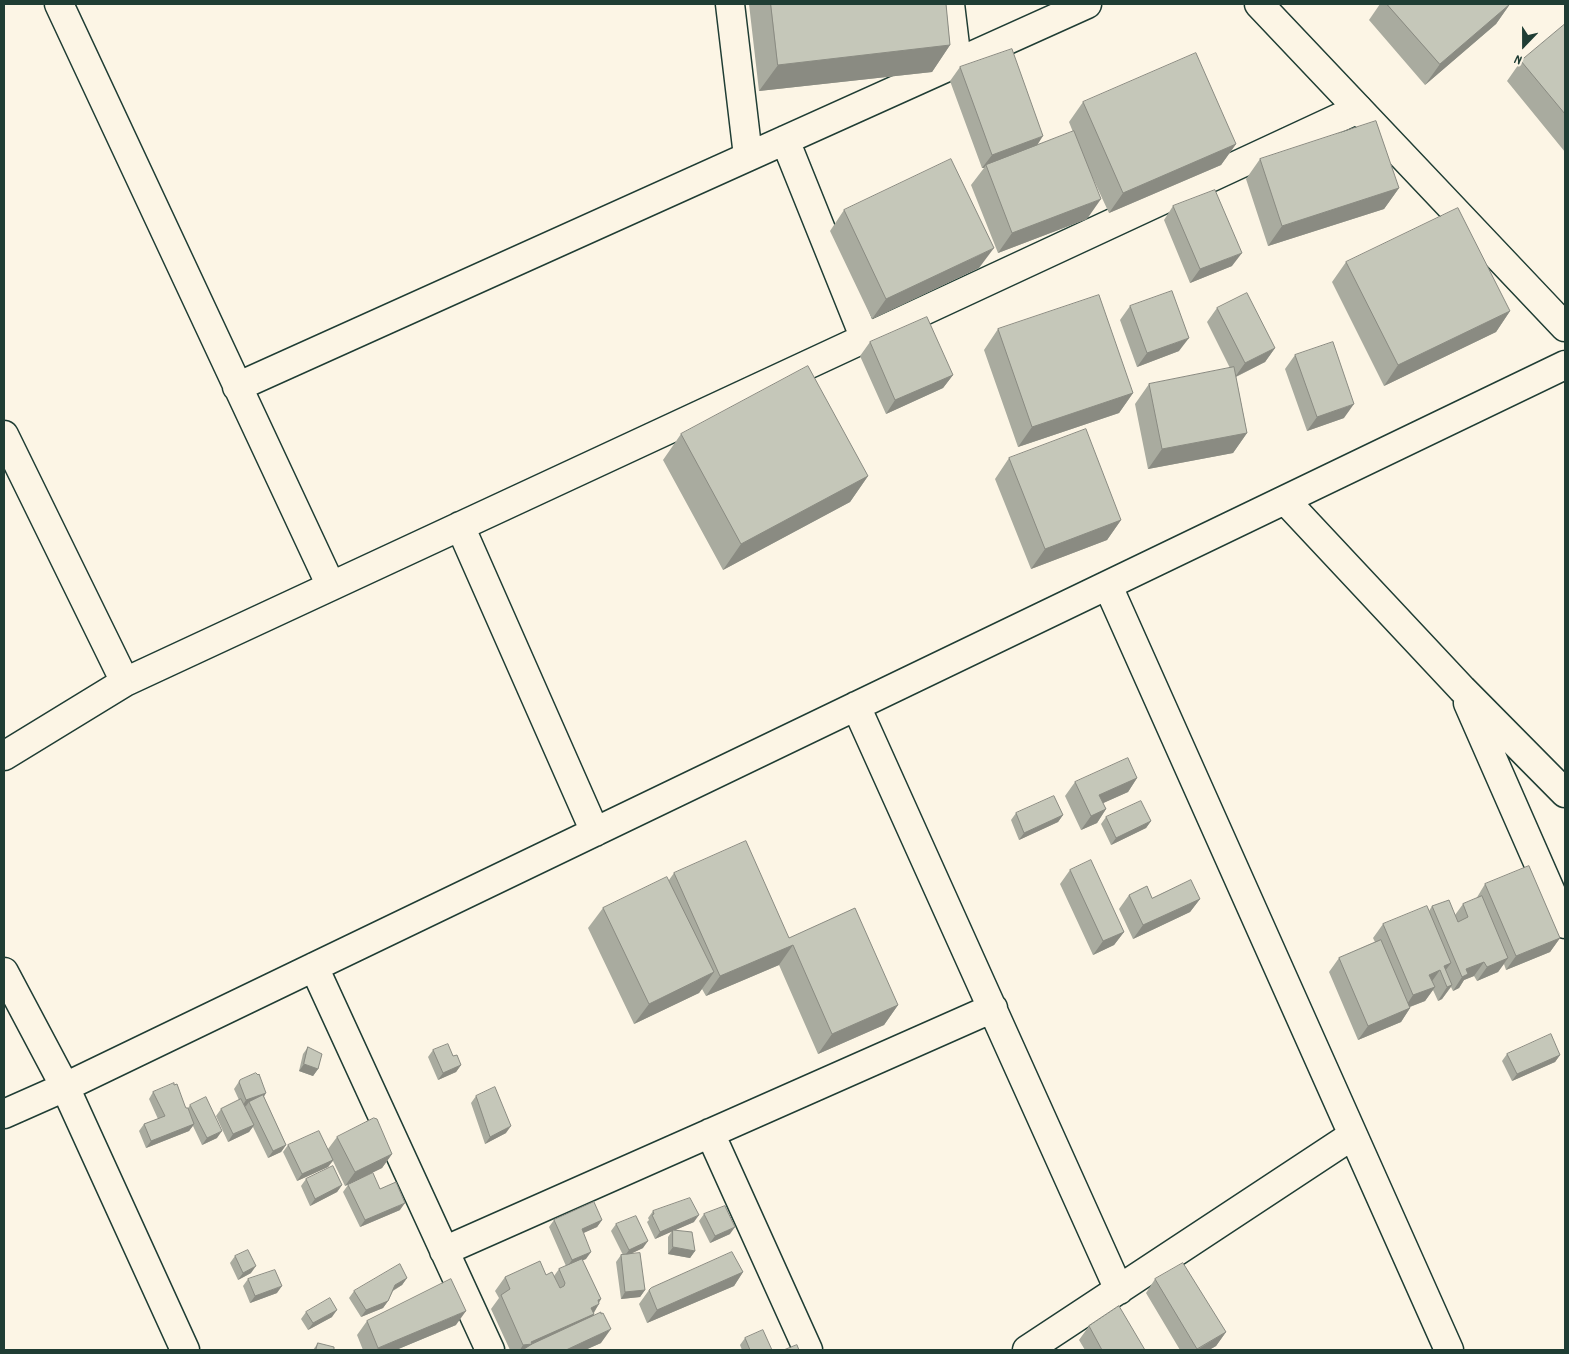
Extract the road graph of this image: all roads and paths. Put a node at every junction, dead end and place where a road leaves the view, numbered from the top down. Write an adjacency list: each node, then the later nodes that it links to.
1 (59, 4): 13 (street)
2 (730, 4): 9 (street)
3 (950, 4): 6 (street)
4 (1087, 4): 6 (street)
5 (1259, 4): 7 (street)
6 (957, 62): 8 (street)
7 (1358, 109): 10 (street); 11 (street)
8 (785, 140): 9 (street); 11 (street)
9 (748, 156): 13 (street)
10 (1565, 327)
11 (865, 339): 16 (street)
12 (1565, 365): 15 (street)
13 (237, 387): 17 (street)
14 (4, 434): 19 (street)
15 (1286, 500): 18 (street); 20 (street)
16 (460, 526): 17 (street); 24 (street)
17 (331, 586): 19 (street)
18 (1108, 586): 21 (street); 32 (street)
19 (125, 682): 22 (street)
20 (1462, 689): 23 (street); 25 (street)
21 (856, 706): 24 (street); 28 (street)
22 (4, 756)
23 (1565, 793)
24 (595, 832): 26 (street)
25 (1565, 924)
26 (314, 968): 29 (street); 33 (street)
27 (4, 972): 29 (street)
28 (993, 1008): 31 (street); 34 (street)
29 (65, 1087): 30 (street); 35 (street)
30 (4, 1114)
31 (710, 1133): 33 (street); 37 (street)
32 (1353, 1136): 34 (street); 39 (street)
33 (444, 1251): 36 (street)
34 (1119, 1290): 38 (street)
35 (185, 1350)
36 (490, 1350)
37 (808, 1350)
38 (1027, 1350)
39 (1449, 1350)

